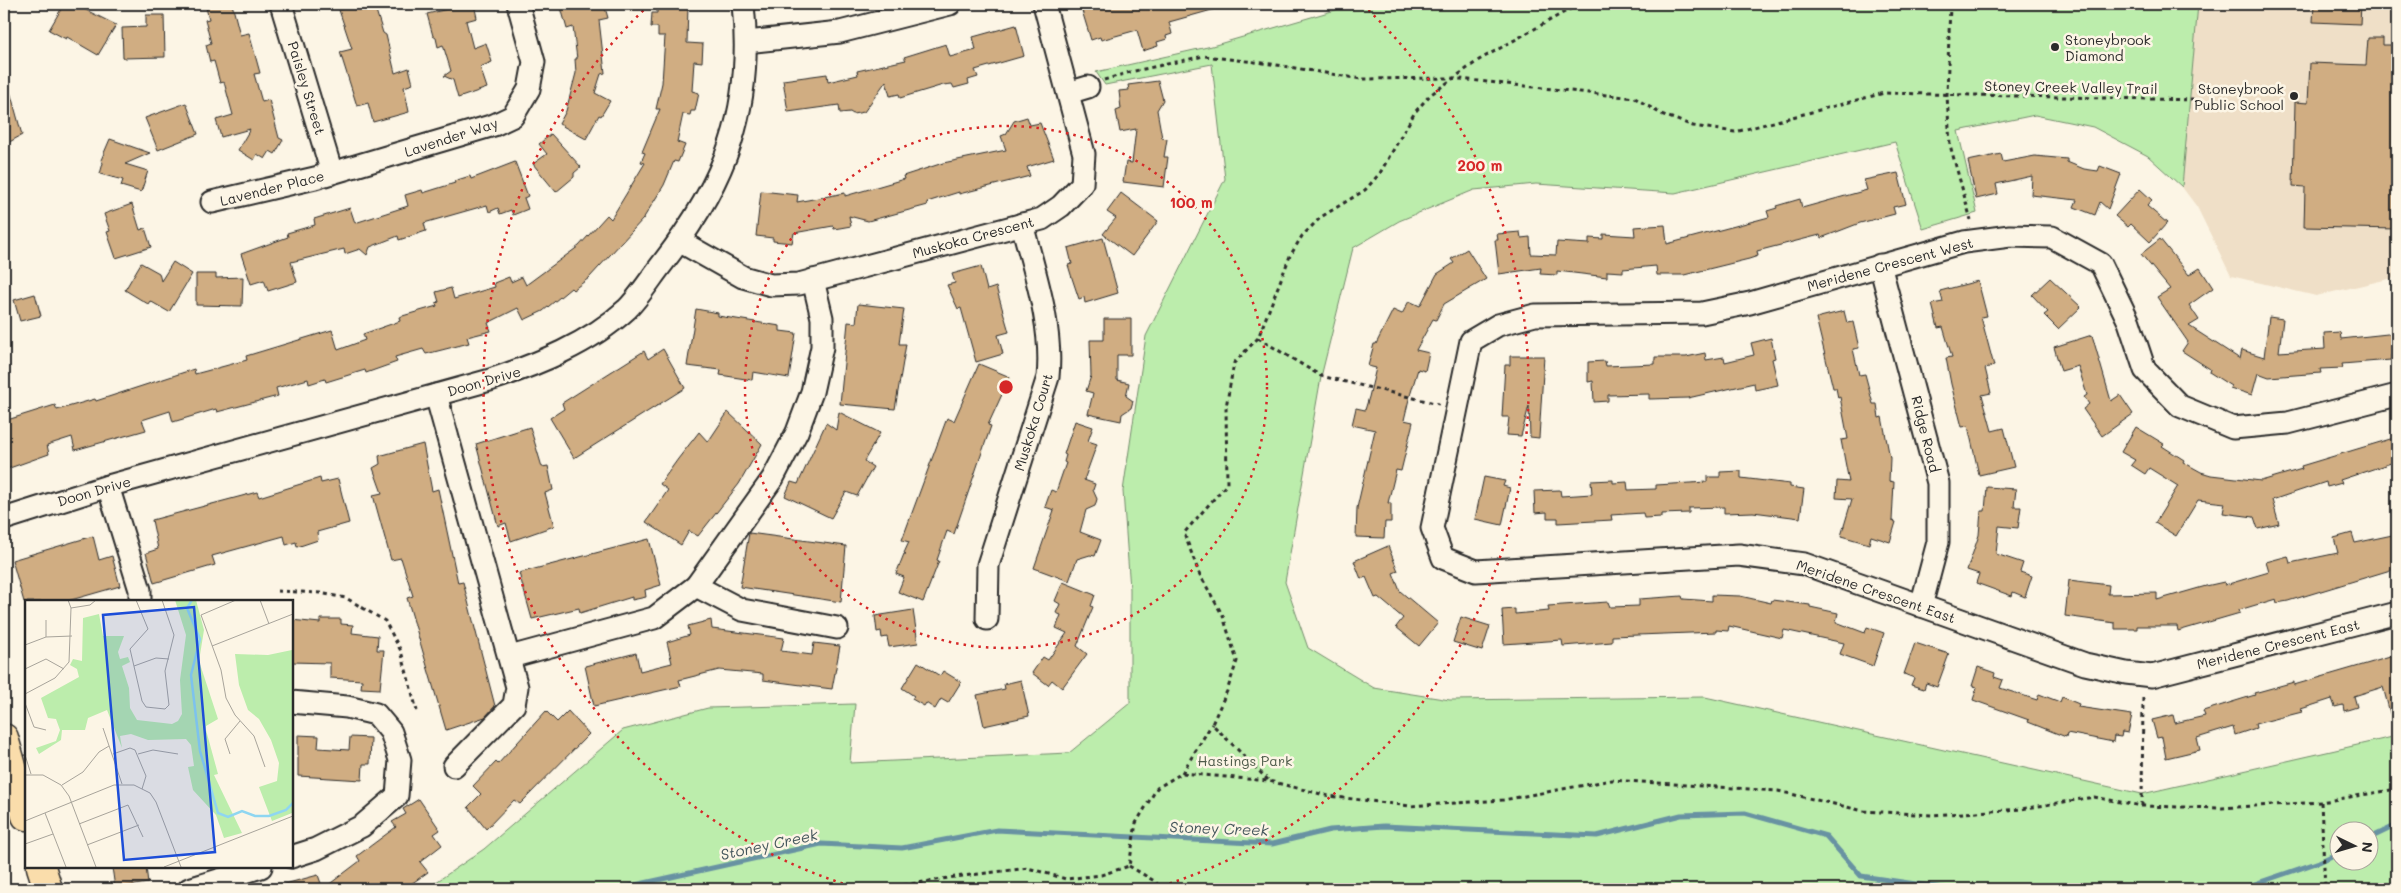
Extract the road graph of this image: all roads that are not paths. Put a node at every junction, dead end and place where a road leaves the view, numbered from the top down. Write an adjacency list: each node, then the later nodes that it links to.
1 (281, 4): 9 (street, Paisley Street)
2 (518, 4): 9 (street, Lavender Way)
3 (743, 4): 6 (street, Doon Drive)
4 (950, 4): 6 (street)
5 (1044, 4): 8 (street, Muskoka Crescent)
6 (746, 42): 12 (street, Doon Drive)
7 (1088, 87): 8 (street)
8 (1068, 92): 11 (street, Muskoka Crescent)
9 (332, 173): 10 (street, Lavender Place)
10 (212, 202)
11 (1022, 224): 14 (street, Muskoka Crescent); 24 (street, Muskoka Court)
12 (681, 242): 14 (street, Muskoka Crescent); 15 (street, Doon Drive)
13 (1880, 264): 16 (street, Meridene Crescent West); 17 (street, Meridene Crescent West); 22 (street, Ridge Road)
14 (814, 280): 20 (street)
15 (436, 395): 18 (street, Doon Drive); 26 (street)
16 (2397, 395)
17 (1447, 459): 22 (street, Meridene Crescent East)
18 (108, 486): 19 (street, Doon Drive); 21 (street)
19 (4, 519)
20 (696, 586): 25 (street); 26 (street)
21 (140, 600)
22 (1921, 606): 23 (street, Meridene Crescent East)
23 (2397, 613)
24 (987, 619)
25 (837, 628)
26 (510, 657): 29 (street)
27 (292, 702): 31 (street)
28 (4, 738): 30 (main road)
29 (454, 766)
30 (25, 812)
31 (292, 857)
32 (41, 868): 35 (main road)
33 (256, 868): 34 (street)
34 (196, 880)
35 (48, 889)

